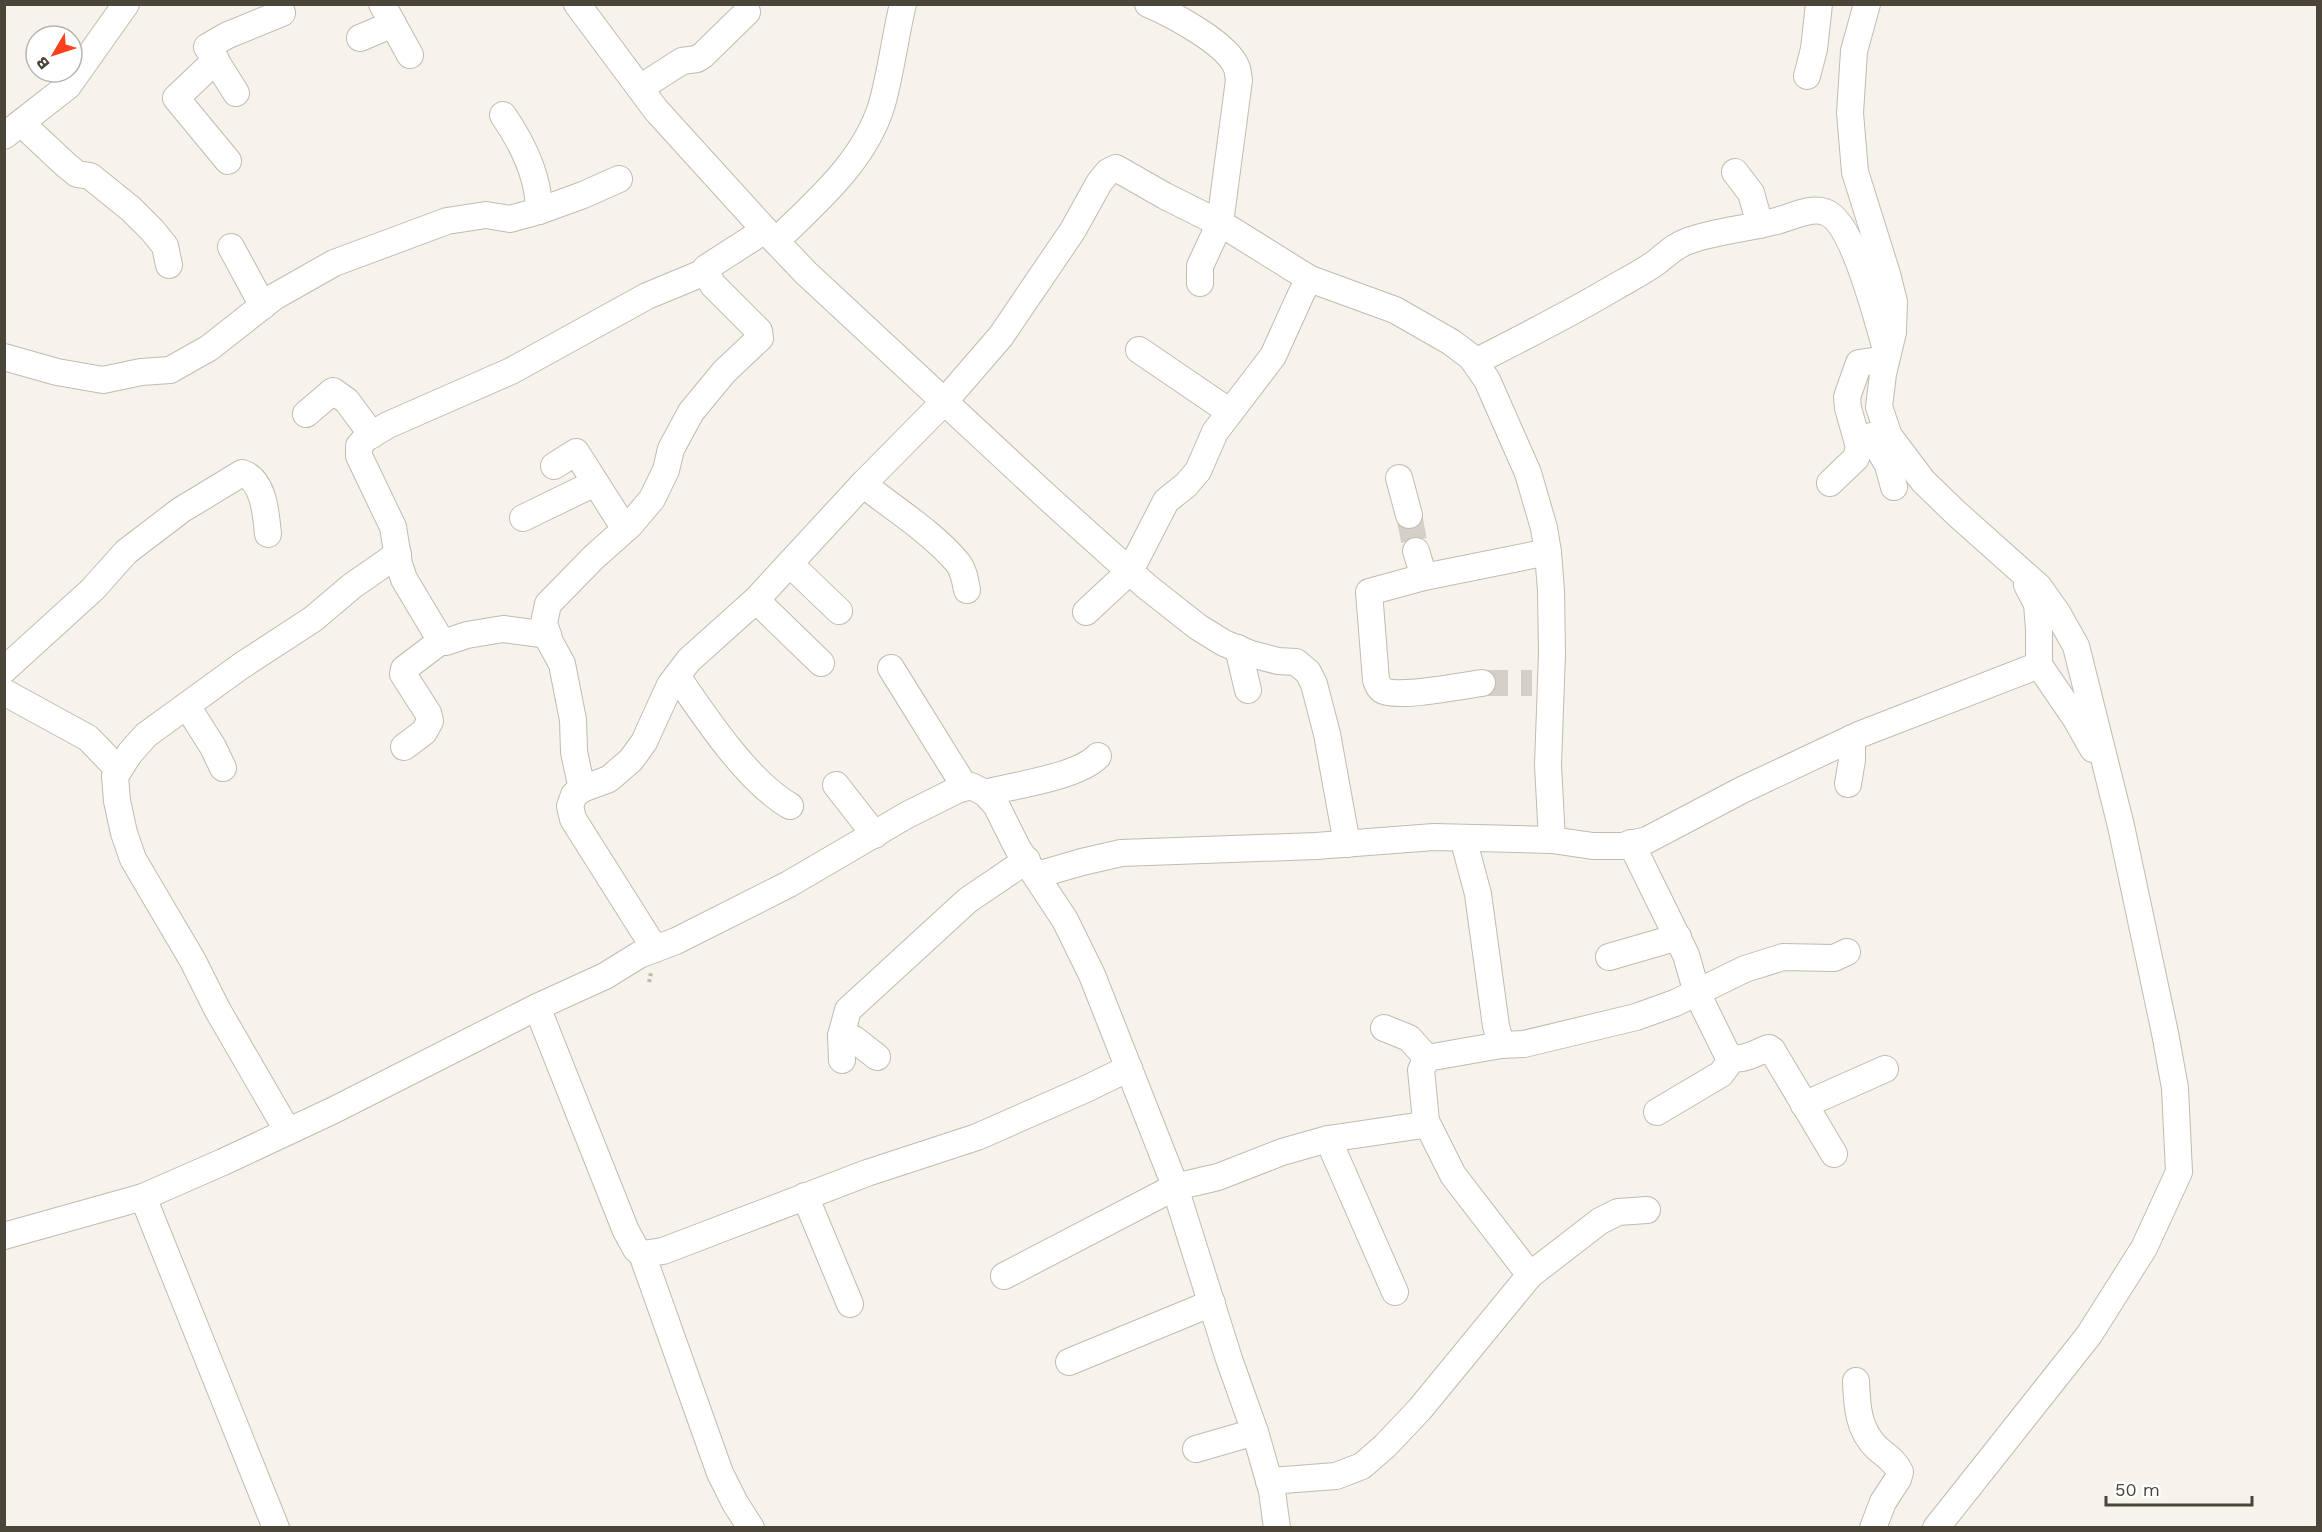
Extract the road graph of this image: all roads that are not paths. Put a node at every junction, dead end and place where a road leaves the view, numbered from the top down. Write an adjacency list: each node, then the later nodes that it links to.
1 (126, 4): 17 (street)
2 (279, 4): 12 (street)
3 (576, 4): 14 (street)
4 (903, 4): 25 (street)
5 (1148, 4): 23 (street)
6 (1819, 4): 13 (street)
7 (1867, 4): 26 (street)
8 (747, 12): 14 (street)
9 (388, 14): 10 (street); 11 (street)
10 (360, 38)
11 (410, 55)
12 (216, 60): 15 (street); 18 (street)
13 (1807, 76)
14 (640, 88): 25 (street)
15 (236, 93)
16 (503, 115): 21 (street)
17 (13, 130): 28 (street)
18 (228, 161)
19 (1735, 172): 24 (street)
20 (619, 179): 21 (street)
21 (538, 211): 32 (street)
22 (1837, 221): 24 (street); 26 (street); 36 (street)
23 (1220, 224): 30 (street); 31 (street); 37 (street)
24 (1760, 225): 35 (street)
25 (770, 236): 29 (street); 37 (street)
26 (1874, 236): 36 (street)
27 (231, 247): 32 (street)
28 (169, 265)
29 (705, 273): 40 (street); 49 (street)
30 (1310, 279): 35 (street); 38 (street)
31 (1200, 283)
32 (263, 306): 34 (street)
33 (1139, 350): 38 (street)
34 (4, 357)
35 (1475, 362): 52 (street)
36 (1886, 362): 44 (street); 46 (street); 55 (street)
37 (944, 402): 45 (street); 56 (street)
38 (1230, 412): 56 (street)
39 (306, 414): 40 (street)
40 (372, 435): 53 (street)
41 (554, 466): 43 (street)
42 (1399, 478): 47 (street)
43 (596, 483): 48 (street); 49 (street)
44 (1830, 483)
45 (863, 484): 54 (street); 58 (street)
46 (1894, 487)
47 (1409, 515)
48 (524, 518)
49 (625, 528): 62 (street)
50 (268, 534): 68 (street)
51 (1416, 551): 57 (street)
52 (1548, 552): 57 (street); 87 (street)
53 (398, 554): 63 (street); 73 (street)
54 (790, 564): 59 (street); 60 (street)
55 (2014, 564): 66 (street); 79 (street)
56 (1130, 571): 61 (street); 64 (street)
57 (1424, 577): 70 (street)
58 (967, 590)
59 (756, 600): 65 (street); 69 (street)
60 (839, 611)
61 (1086, 612)
62 (548, 635): 63 (street); 82 (street)
63 (441, 641): 75 (street)
64 (1238, 648): 71 (street); 89 (street)
65 (821, 663)
66 (2039, 664): 74 (street); 79 (street)
67 (891, 668): 83 (street)
68 (4, 670)
69 (678, 676): 82 (street); 84 (street)
70 (1482, 683)
71 (1248, 690)
72 (4, 692): 78 (street)
73 (187, 706): 77 (street); 78 (street)
74 (1852, 738): 80 (street); 88 (street)
75 (404, 747)
76 (1098, 756): 83 (street)
77 (223, 768)
78 (119, 770): 107 (street)
79 (2109, 778): 130 (street)
80 (1848, 784)
81 (836, 785): 85 (street)
82 (582, 789): 92 (street)
83 (975, 790): 85 (street); 90 (street)
84 (790, 806)
85 (875, 835): 92 (street)
86 (1463, 838): 87 (street); 89 (street); 98 (street)
87 (1552, 840): 88 (street)
88 (1631, 843): 91 (street)
89 (1347, 844): 90 (street)
90 (1032, 868): 99 (street); 102 (street)
91 (1678, 937): 94 (street); 95 (street)
92 (655, 949): 96 (street)
93 (1847, 952): 95 (street)
94 (1609, 957)
95 (1697, 993): 98 (street); 101 (street)
96 (537, 1007): 107 (street); 115 (street)
97 (1384, 1028): 100 (street)
98 (1501, 1045): 100 (street)
99 (877, 1057)
100 (1427, 1058): 106 (street)
101 (1731, 1059): 104 (street); 105 (street)
102 (1129, 1068): 110 (street); 111 (street)
103 (1885, 1069): 104 (street)
104 (1804, 1105): 109 (street)
105 (1657, 1112)
106 (1426, 1120): 108 (street); 116 (street)
107 (287, 1130): 112 (street)
108 (1328, 1139): 110 (street); 118 (street)
109 (1834, 1154)
110 (1175, 1187): 117 (street); 119 (street)
111 (806, 1196): 115 (street); 120 (street)
112 (143, 1197): 114 (street); 126 (street)
113 (1647, 1210): 116 (street)
114 (4, 1236)
115 (642, 1254): 127 (street)
116 (1530, 1275): 125 (street)
117 (1004, 1276)
118 (1395, 1292)
119 (1212, 1303): 121 (street); 123 (street)
120 (850, 1304)
121 (1069, 1362)
122 (1856, 1382): 129 (street)
123 (1255, 1431): 124 (street); 125 (street)
124 (1196, 1449)
125 (1269, 1481): 128 (street)
126 (276, 1527)
127 (751, 1527)
128 (1277, 1527)
129 (1873, 1527)
130 (1936, 1527)

